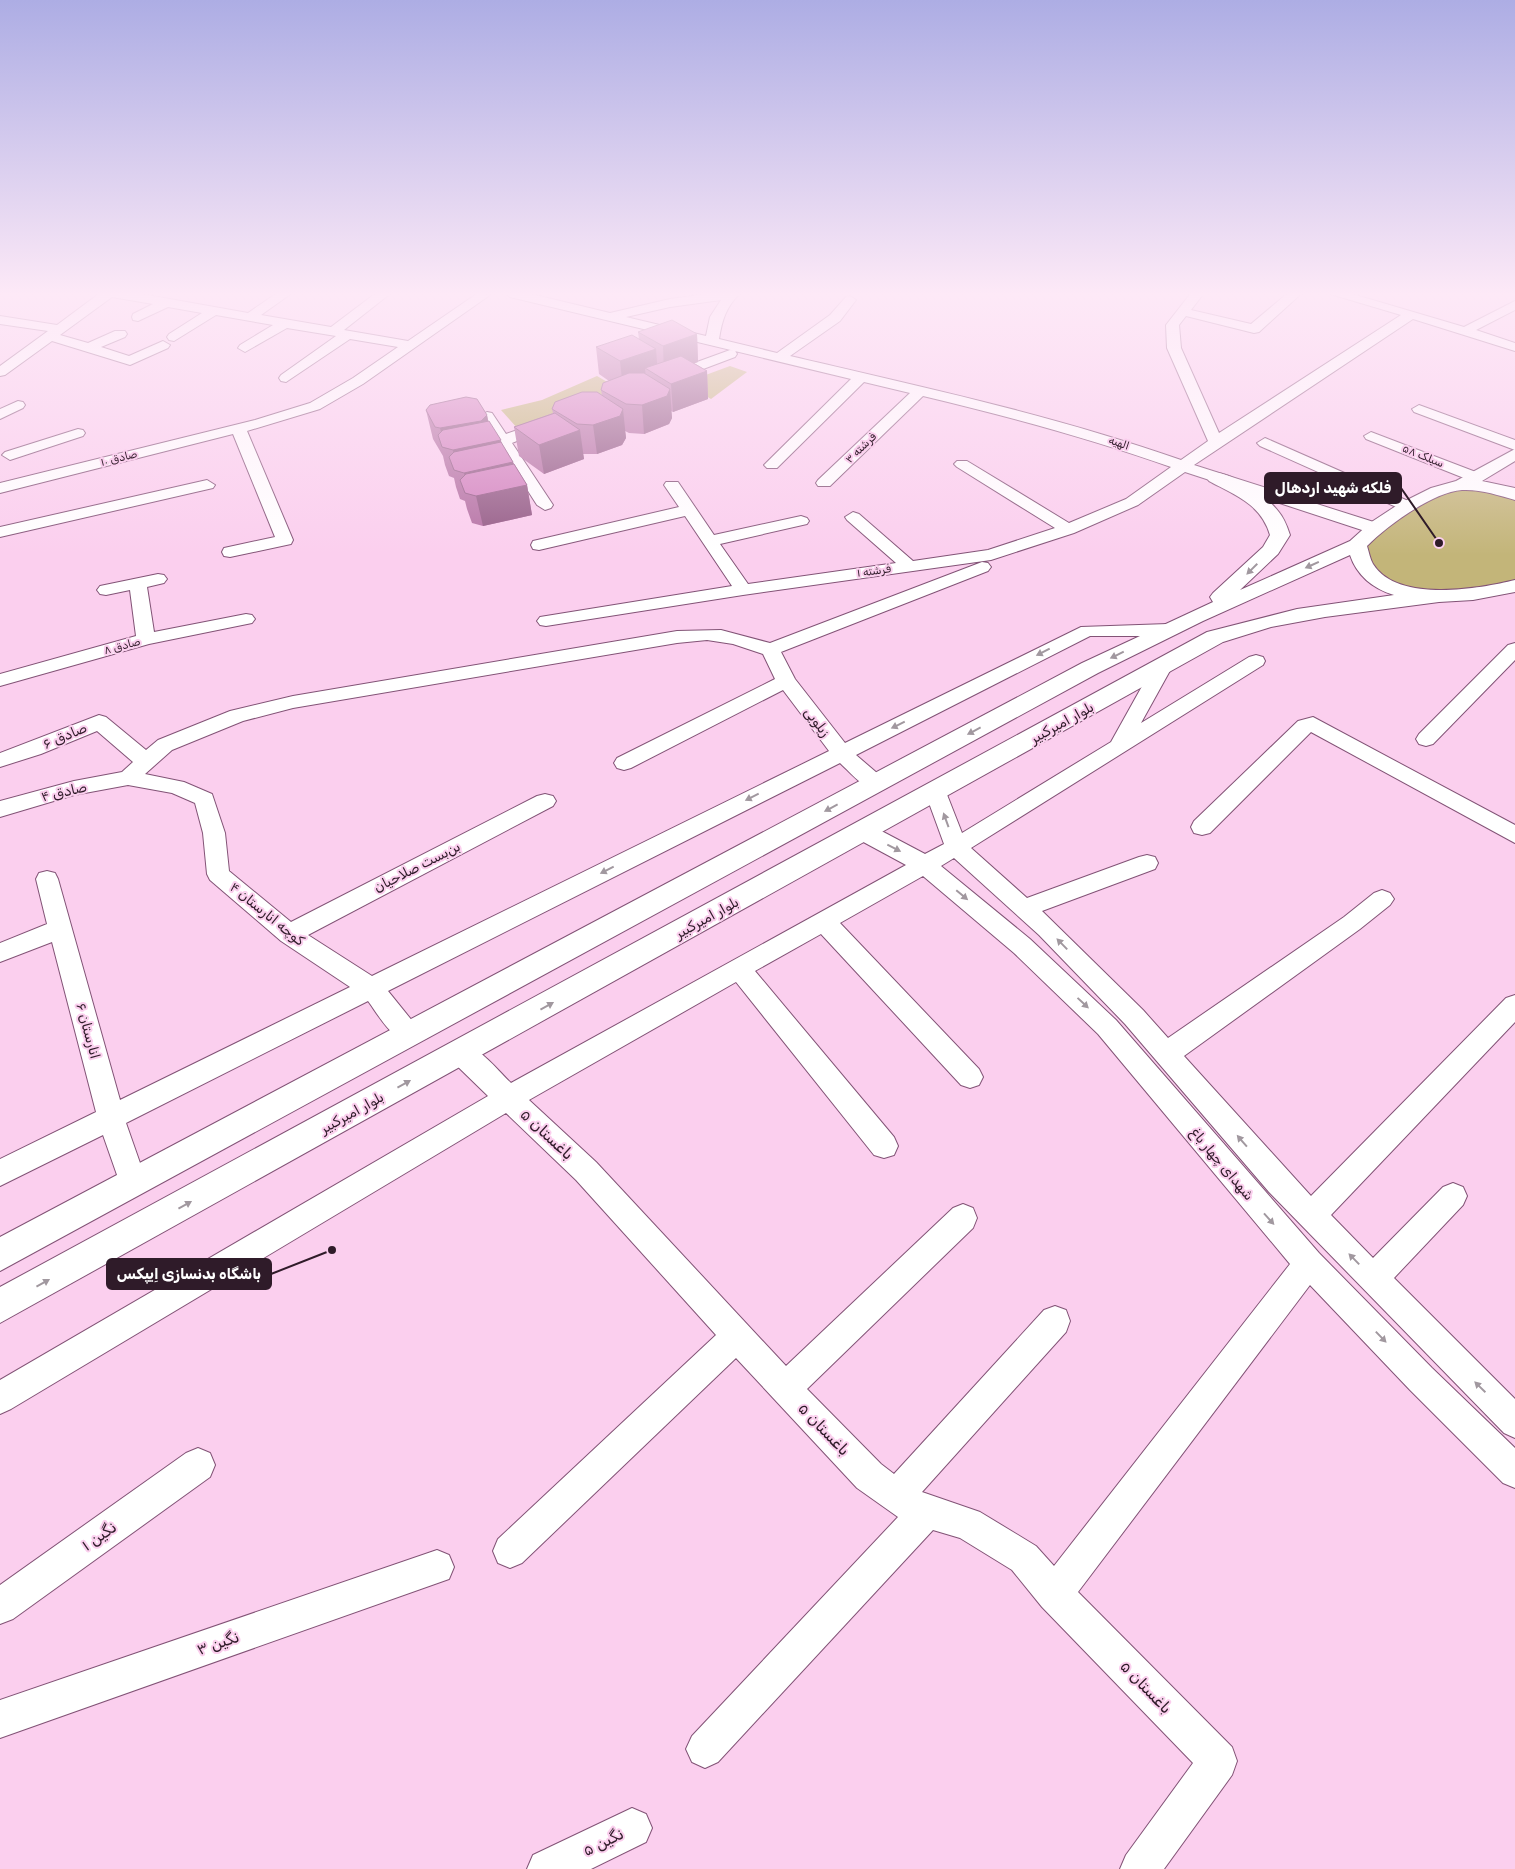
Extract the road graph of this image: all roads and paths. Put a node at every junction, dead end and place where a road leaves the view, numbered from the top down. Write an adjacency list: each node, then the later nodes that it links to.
1 (359, 380): 12 (street, صادق ۱۰)
2 (858, 380): 23 (street)
3 (870, 380): 6 (street, الهیه)
4 (1188, 380): 16 (street)
5 (1310, 380): 16 (street, فرشته ۱)
6 (920, 391): 24 (street, الهیه); 28 (street, فرشته ۳)
7 (18, 405): 9 (street)
8 (1419, 409): 18 (street)
9 (0, 414)
10 (487, 416): 15 (street)
11 (558, 420): 15 (street)
12 (238, 428): 25 (street, صادق ۱۰); 43 (street)
13 (78, 433): 19 (street)
14 (1371, 436): 27 (street, سیلک ۵۸)
15 (503, 441): 33 (street)
16 (1216, 442): 24 (street, فرشته ۱)
17 (1265, 444): 34 (street)
18 (1515, 445)
19 (37, 447): 21 (street); 25 (street)
20 (1515, 454): 27 (main road)
21 (10, 455)
22 (962, 464): 38 (street)
23 (772, 465)
24 (1182, 465): 26 (street, الهیه); 38 (street, فرشته ۱)
25 (61, 473): 31 (street, صادق ۱۰)
26 (1215, 477): 40 (street, الهیه); 53 (main road, one-way to 53)
27 (1468, 481): 32 (main road); 34 (main road)
28 (824, 483)
29 (207, 485): 39 (street)
30 (672, 485): 35 (street)
31 (0, 488)
32 (1515, 494)
33 (545, 506)
34 (1409, 507): 40 (main road)
35 (689, 510): 41 (street); 42 (street)
36 (853, 517): 44 (street)
37 (801, 521): 41 (street)
38 (1068, 529): 44 (street, فرشته ۱)
39 (0, 532)
40 (1365, 536): 51 (main road); 53 (main road, one-way to 53)
41 (710, 541): 50 (street)
42 (539, 545)
43 (230, 552)
44 (909, 566): 50 (street, فرشته ۱)
45 (982, 567): 60 (street)
46 (158, 579): 47 (street)
47 (138, 584): 49 (street); 58 (street)
48 (1515, 586): 51 (main road)
49 (106, 590)
50 (743, 590): 56 (street, فرشته ۱)
51 (1448, 595): 52 (main road); 62 (main road, بلوار امیرکبیر)
52 (1515, 600)
53 (1196, 616): 57 (main road)
54 (246, 619): 58 (street, صادق ۸)
55 (546, 621): 56 (street, فرشته ۱)
56 (632, 627): 60 (street); 69 (street)
57 (1168, 630): 67 (street, one-way to 67); 72 (main road, one-way to 72)
58 (146, 639): 63 (street, صادق ۸)
59 (1515, 649): 65 (street)
60 (770, 650): 64 (street, زیلویی)
61 (1256, 661): 66 (street)
62 (1162, 667): 66 (street); 73 (main road, بلوار امیرکبیر)
63 (0, 680)
64 (786, 681): 67 (street, زیلویی); 70 (street)
65 (1426, 739)
66 (1118, 747): 79 (street)
67 (840, 753): 72 (street, زیلویی); 90 (street, one-way to 90)
68 (0, 760): 69 (street, صادق ۶)
69 (147, 762): 71 (street)
70 (624, 763)
71 (128, 778): 75 (street, صادق ۴); 87 (street, کوچه انارستان ۴)
72 (877, 784): 92 (main road, one-way to 92)
73 (936, 792): 77 (main road, بلوار امیرکبیر); 79 (street, one-way to 73)
74 (545, 801): 87 (street, بن‌بست صلاحیان)
75 (0, 809)
76 (1202, 827): 78 (street)
77 (864, 832): 81 (street, شهدای چهار باغ, one-way to 81); 93 (main road, بلوار امیرکبیر, one-way to 77)
78 (1515, 835)
79 (956, 847): 81 (street); 84 (street)
80 (1147, 863): 84 (street)
81 (924, 864): 85 (street); 105 (street, شهدای چهار باغ, one-way to 105)
82 (46, 878): 86 (street, انارستان ۶)
83 (1382, 899): 94 (street)
84 (1024, 908): 94 (street, one-way to 84)
85 (824, 922): 89 (street); 95 (street)
86 (60, 929): 88 (street); 97 (street, انارستان ۶)
87 (289, 934): 90 (street, کوچه انارستان ۴)
88 (0, 952)
89 (740, 969): 96 (street); 98 (street)
90 (372, 989): 92 (street, کوچه انارستان ۴); 97 (street)
91 (1515, 1005): 102 (street)
92 (409, 1033): 100 (main road)
93 (461, 1053): 96 (street, باغستان ۵); 107 (main road, بلوار امیرکبیر, one-way to 93)
94 (1166, 1054): 102 (street, one-way to 94)
95 (970, 1078)
96 (508, 1098): 109 (street, باغستان ۵); 111 (street)
97 (111, 1118): 99 (street); 100 (street, انارستان ۶)
98 (884, 1146)
99 (0, 1173)
100 (133, 1183): 104 (main road)
101 (1453, 1196): 106 (street)
102 (1311, 1216): 106 (street, one-way to 102)
103 (963, 1218): 110 (street)
104 (0, 1255)
105 (1309, 1263): 114 (street, شهدای چهار باغ, one-way to 114); 118 (street)
106 (1373, 1279): 112 (street, one-way to 106)
107 (0, 1306)
108 (1055, 1321): 115 (street)
109 (738, 1335): 110 (street, باغستان ۵); 116 (street)
110 (786, 1389): 115 (street, باغستان ۵)
111 (0, 1398)
112 (1515, 1422)
113 (198, 1465): 119 (street, نگین ۱)
114 (1515, 1471)
115 (912, 1503): 118 (street, باغستان ۵); 121 (street)
116 (510, 1551)
117 (437, 1567): 120 (street, نگین ۳)
118 (1055, 1594): 124 (street, باغستان ۵)
119 (0, 1606)
120 (0, 1719)
121 (705, 1749)
122 (632, 1828): 123 (street, نگین ۵)
123 (547, 1869)
124 (1140, 1869)

